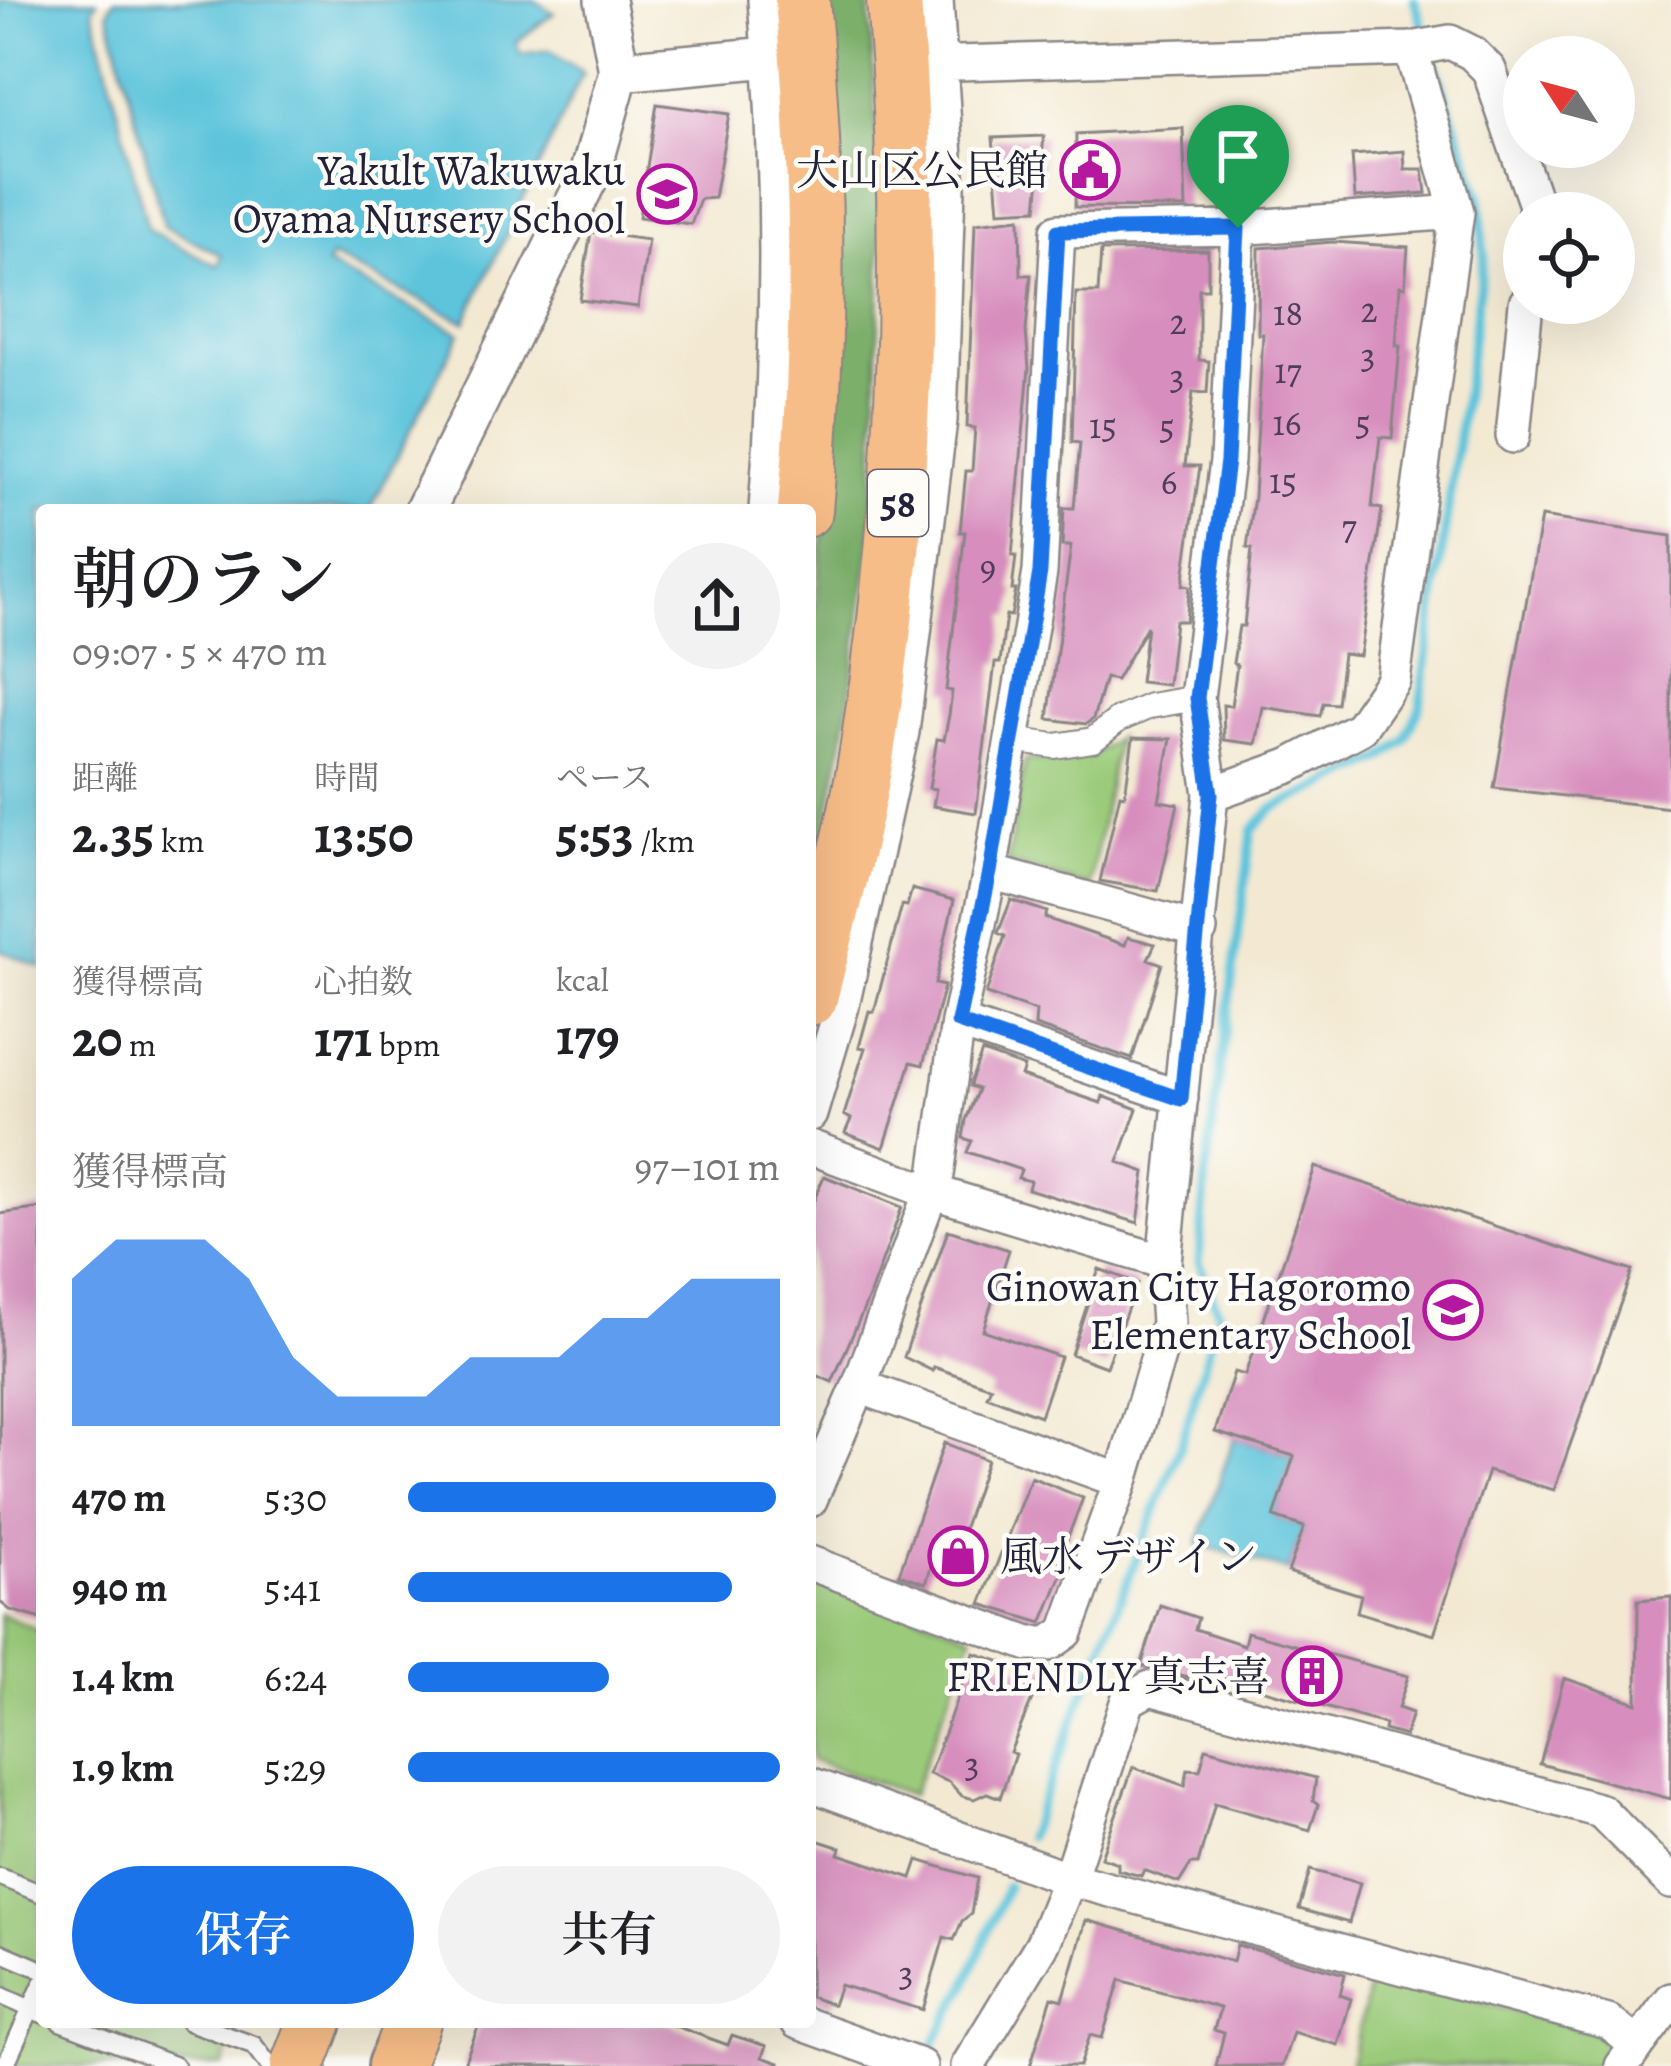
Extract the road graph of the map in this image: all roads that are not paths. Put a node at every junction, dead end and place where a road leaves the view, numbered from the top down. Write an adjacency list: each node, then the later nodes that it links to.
1 (605, 0): 9 (street)
2 (765, 0): 7 (street)
3 (802, 0): 17 (highway, 58)
4 (894, 0): 8 (highway, 58)
5 (936, 0): 8 (street)
6 (1411, 49): 8 (street); 10 (street); 11 (street)
7 (770, 57): 9 (street); 16 (street)
8 (921, 64): 23 (highway, 58); 25 (street)
9 (619, 70): 15 (street)
10 (1531, 192)
11 (1457, 212): 12 (street); 20 (street)
12 (1238, 228): 18 (street); 19 (street)
13 (1524, 324): 14 (street)
14 (1513, 436)
15 (428, 504)
16 (766, 504)
17 (805, 504)
18 (1197, 698): 19 (street); 20 (street)
19 (1012, 740): 21 (street)
20 (1211, 794): 22 (street)
21 (990, 872): 22 (street); 24 (street)
22 (1200, 930): 26 (street)
23 (816, 972)
24 (958, 1022): 26 (street); 28 (street)
25 (816, 1094)
26 (1181, 1099): 29 (street)
27 (816, 1149): 28 (street)
28 (932, 1192): 29 (street); 30 (street)
29 (1164, 1262): 31 (street)
30 (859, 1386): 31 (street); 32 (street)
31 (1120, 1480): 33 (street)
32 (816, 1486)
33 (816, 1565)
34 (816, 1786): 36 (street)
35 (0, 1877): 38 (lane)
36 (1069, 1879): 37 (street); 49 (street); 56 (street)
37 (1671, 1882)
38 (36, 1892)
39 (0, 1952): 40 (lane)
40 (36, 1967)
41 (0, 1995): 43 (lane)
42 (1671, 2000): 49 (street)
43 (36, 2012): 50 (lane)
44 (76, 2028): 51 (lane)
45 (206, 2028): 52 (lane)
46 (314, 2028): 53 (highway)
47 (411, 2028): 54 (highway)
48 (815, 2028): 55 (street)
49 (1629, 2055)
50 (4, 2066)
51 (176, 2066)
52 (270, 2066)
53 (298, 2066)
54 (395, 2066)
55 (920, 2066)
56 (968, 2066)

